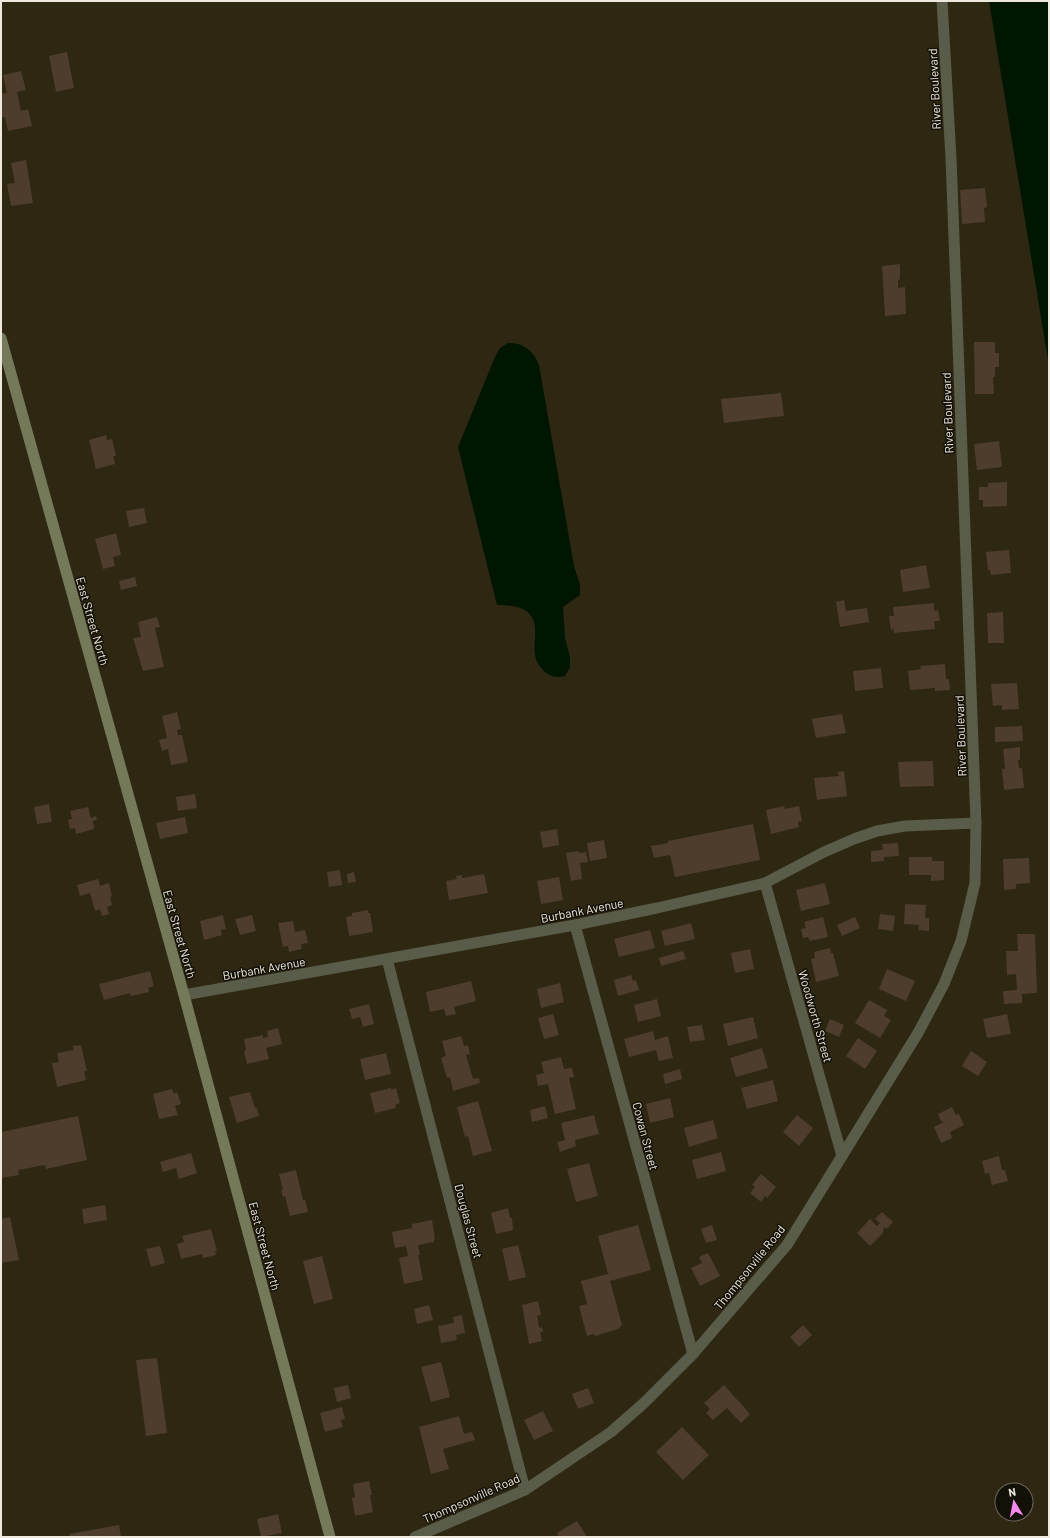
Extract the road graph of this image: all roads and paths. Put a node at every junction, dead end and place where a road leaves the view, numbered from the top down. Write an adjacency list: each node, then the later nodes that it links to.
1 (942, 1): 3 (street, River Boulevard)
2 (1, 338): 7 (main road, East Street North)
3 (976, 823): 4 (street, Burbank Avenue); 8 (street, Thompsonville Road)
4 (765, 883): 5 (street, Burbank Avenue); 8 (street, Woodworth Street)
5 (575, 925): 6 (street, Burbank Avenue); 9 (street, Cowan Street)
6 (387, 959): 7 (street, Burbank Avenue); 10 (street, Douglas Street)
7 (184, 996): 11 (main road, East Street North)
8 (842, 1156): 9 (street, Thompsonville Road)
9 (693, 1354): 10 (street, Thompsonville Road)
10 (525, 1490): 12 (street, Thompsonville Road)
11 (330, 1537)
12 (415, 1537)

